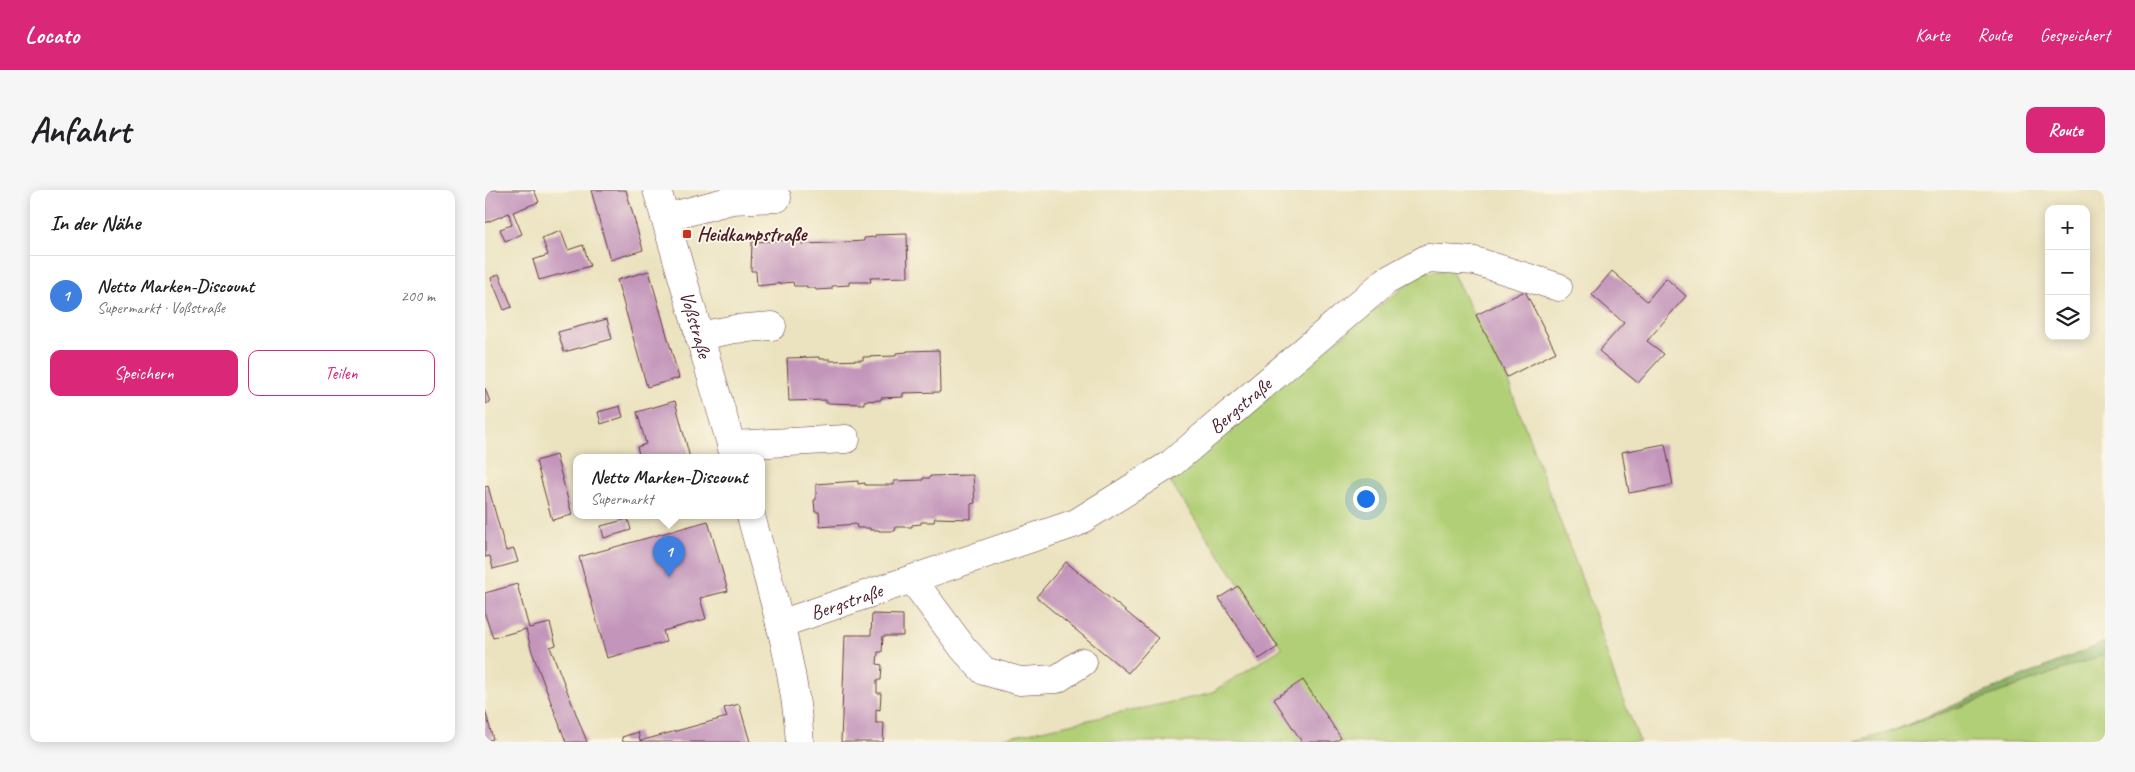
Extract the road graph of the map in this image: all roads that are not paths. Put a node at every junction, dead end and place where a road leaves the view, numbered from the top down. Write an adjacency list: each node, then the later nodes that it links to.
1 (657, 190): 3 (street, Voßstraße)
2 (777, 198): 3 (street)
3 (665, 218): 6 (street, Voßstraße)
4 (1558, 287): 10 (street, Bergstraße)
5 (772, 326): 6 (street)
6 (699, 336): 8 (street, Voßstraße)
7 (847, 439): 8 (street)
8 (733, 452)
9 (752, 519): 11 (street)
10 (912, 579): 11 (street, Bergstraße); 12 (street)
11 (780, 624): 13 (street)
12 (1083, 662)
13 (800, 742)

